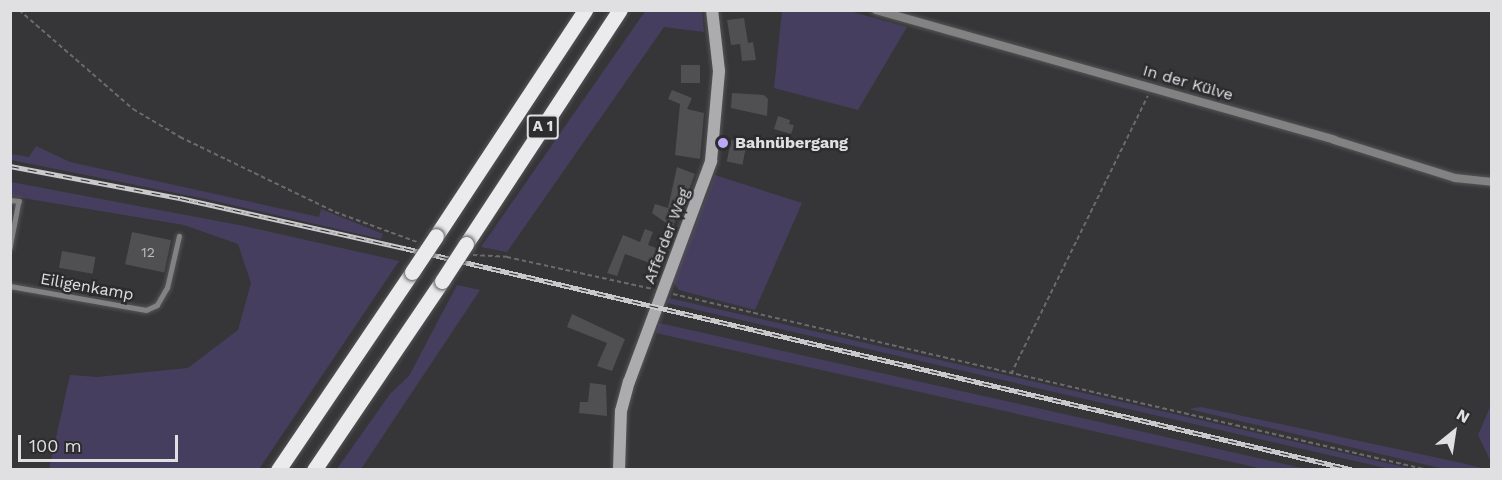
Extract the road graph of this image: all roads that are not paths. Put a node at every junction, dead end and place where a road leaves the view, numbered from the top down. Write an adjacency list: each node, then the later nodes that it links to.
1 (585, 10): 10 (highway, A 1, bridge)
2 (620, 10): 11 (highway, A 1, bridge)
3 (712, 10): 12 (street, Afferder Weg)
4 (876, 10): 5 (street, In der Külve)
5 (1491, 182)
6 (10, 200): 8 (lane)
7 (179, 236): 9 (lane, Eiligenkamp)
8 (10, 248)
9 (10, 286)
10 (278, 470)
11 (314, 470)
12 (619, 470)

